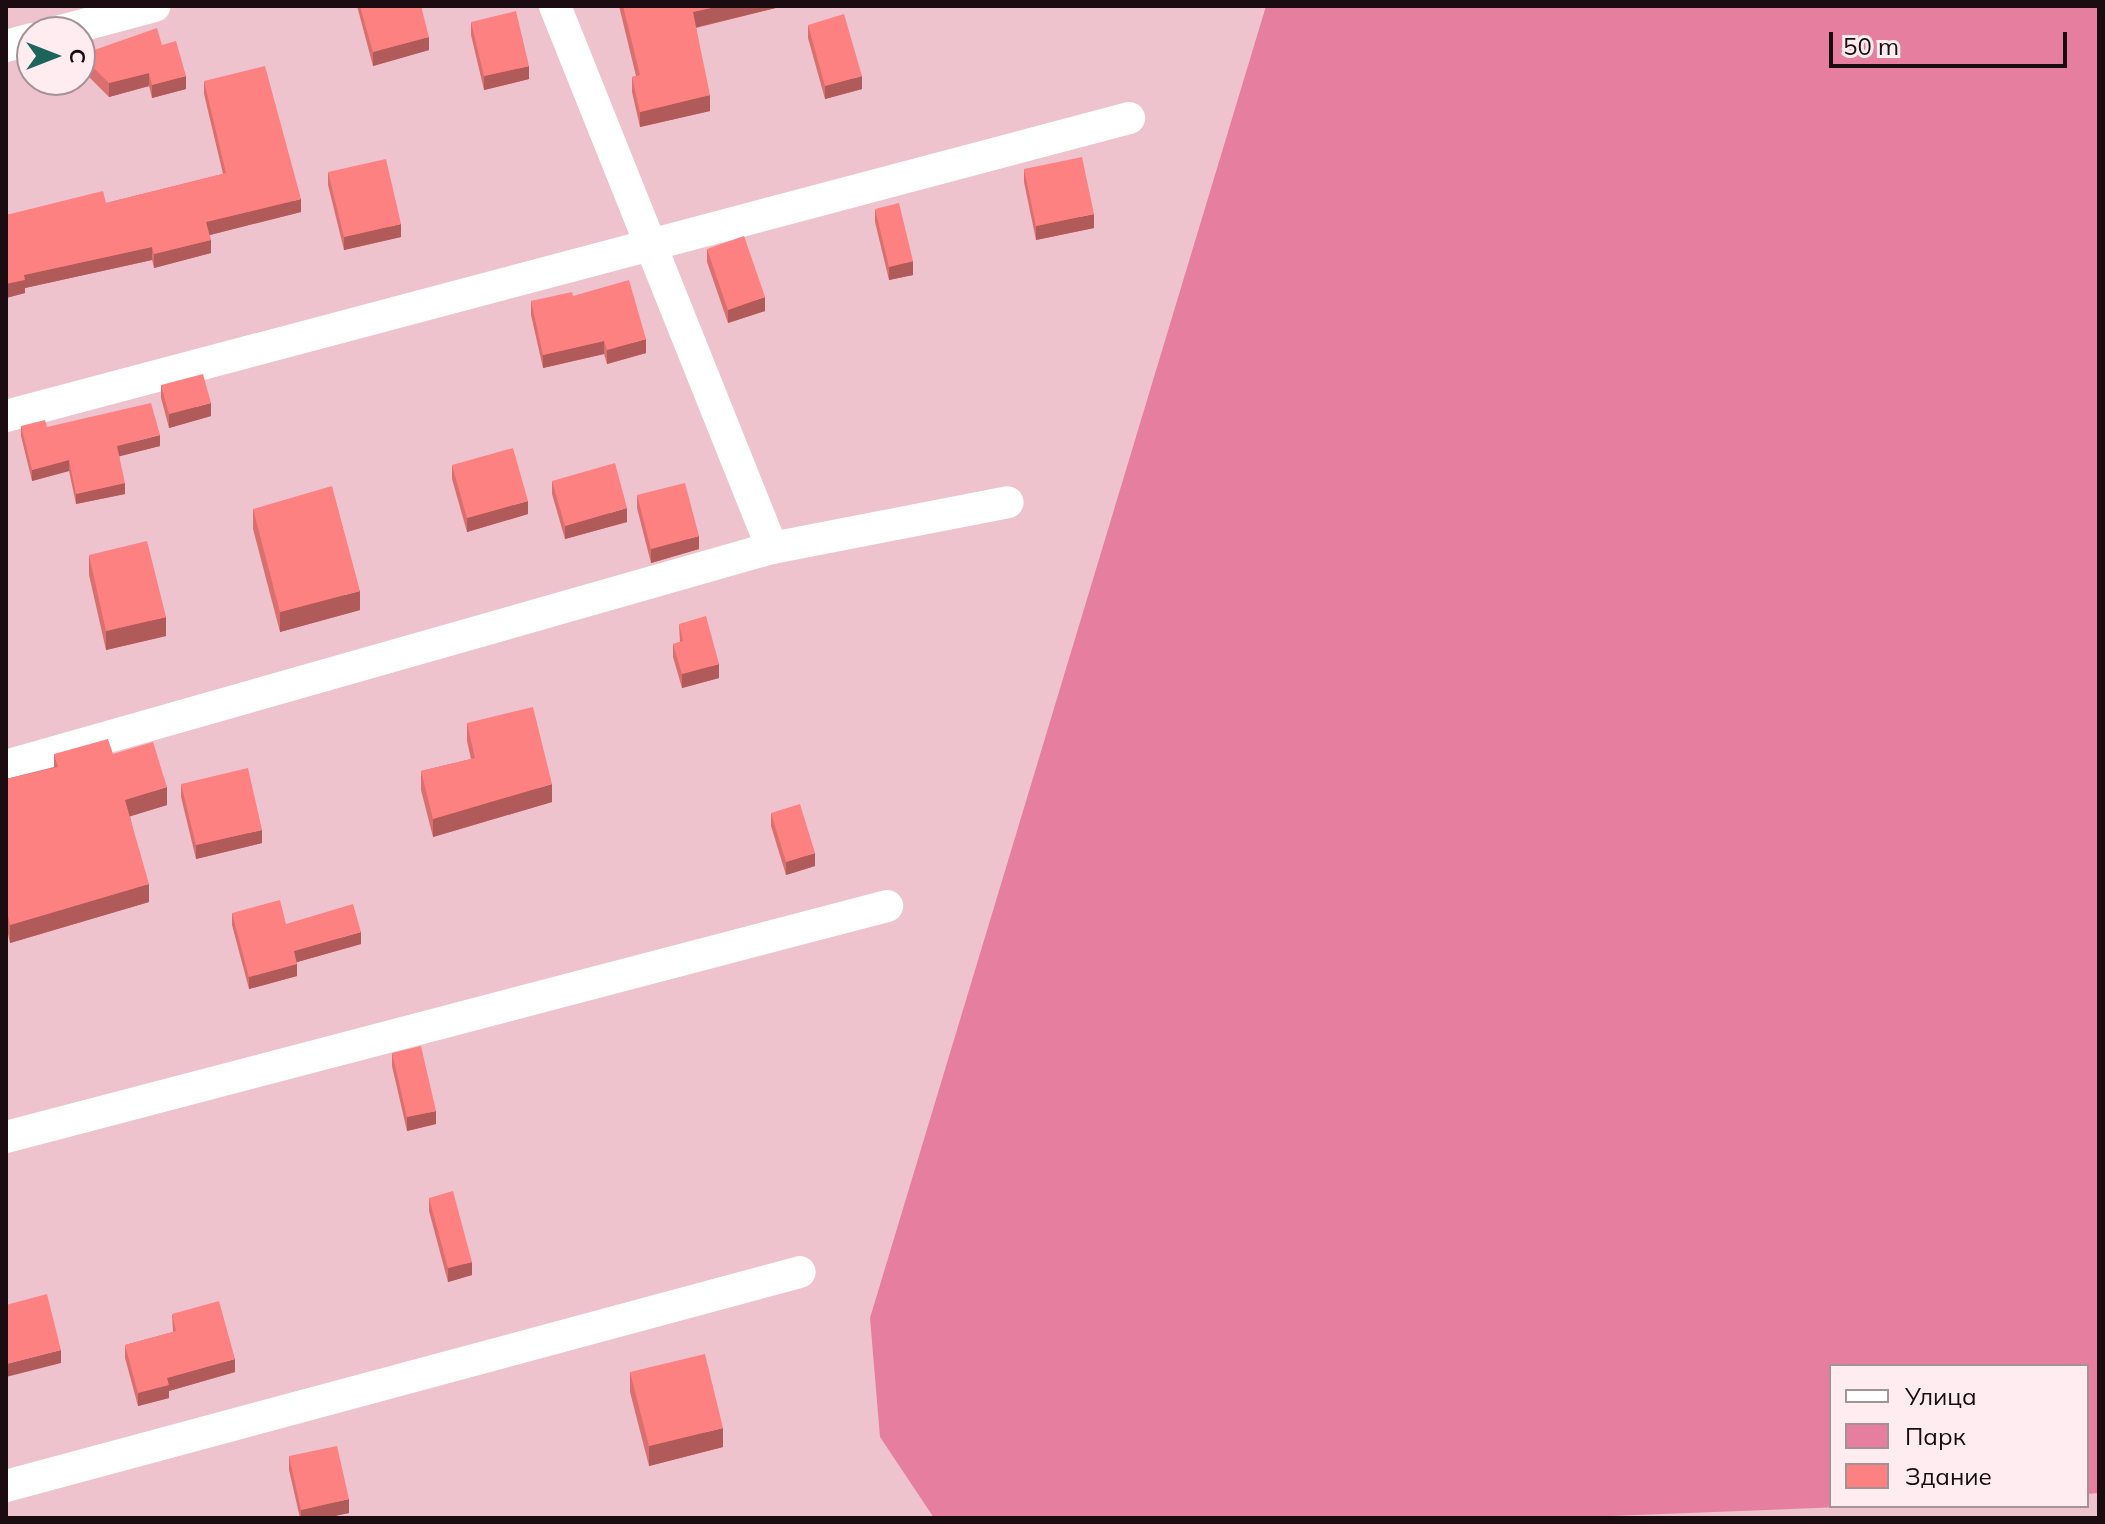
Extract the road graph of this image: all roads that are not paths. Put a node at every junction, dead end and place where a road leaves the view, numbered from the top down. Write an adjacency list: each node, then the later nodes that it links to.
1 (155, 6): 3 (street)
2 (555, 6): 5 (street)
3 (96, 22)
4 (1129, 118): 5 (street)
5 (651, 245): 6 (street); 8 (street)
6 (6, 416)
7 (1008, 502): 8 (street)
8 (772, 548): 9 (street)
9 (6, 766)
10 (887, 906): 11 (street)
11 (6, 1137)
12 (800, 1272): 13 (street)
13 (6, 1486)

